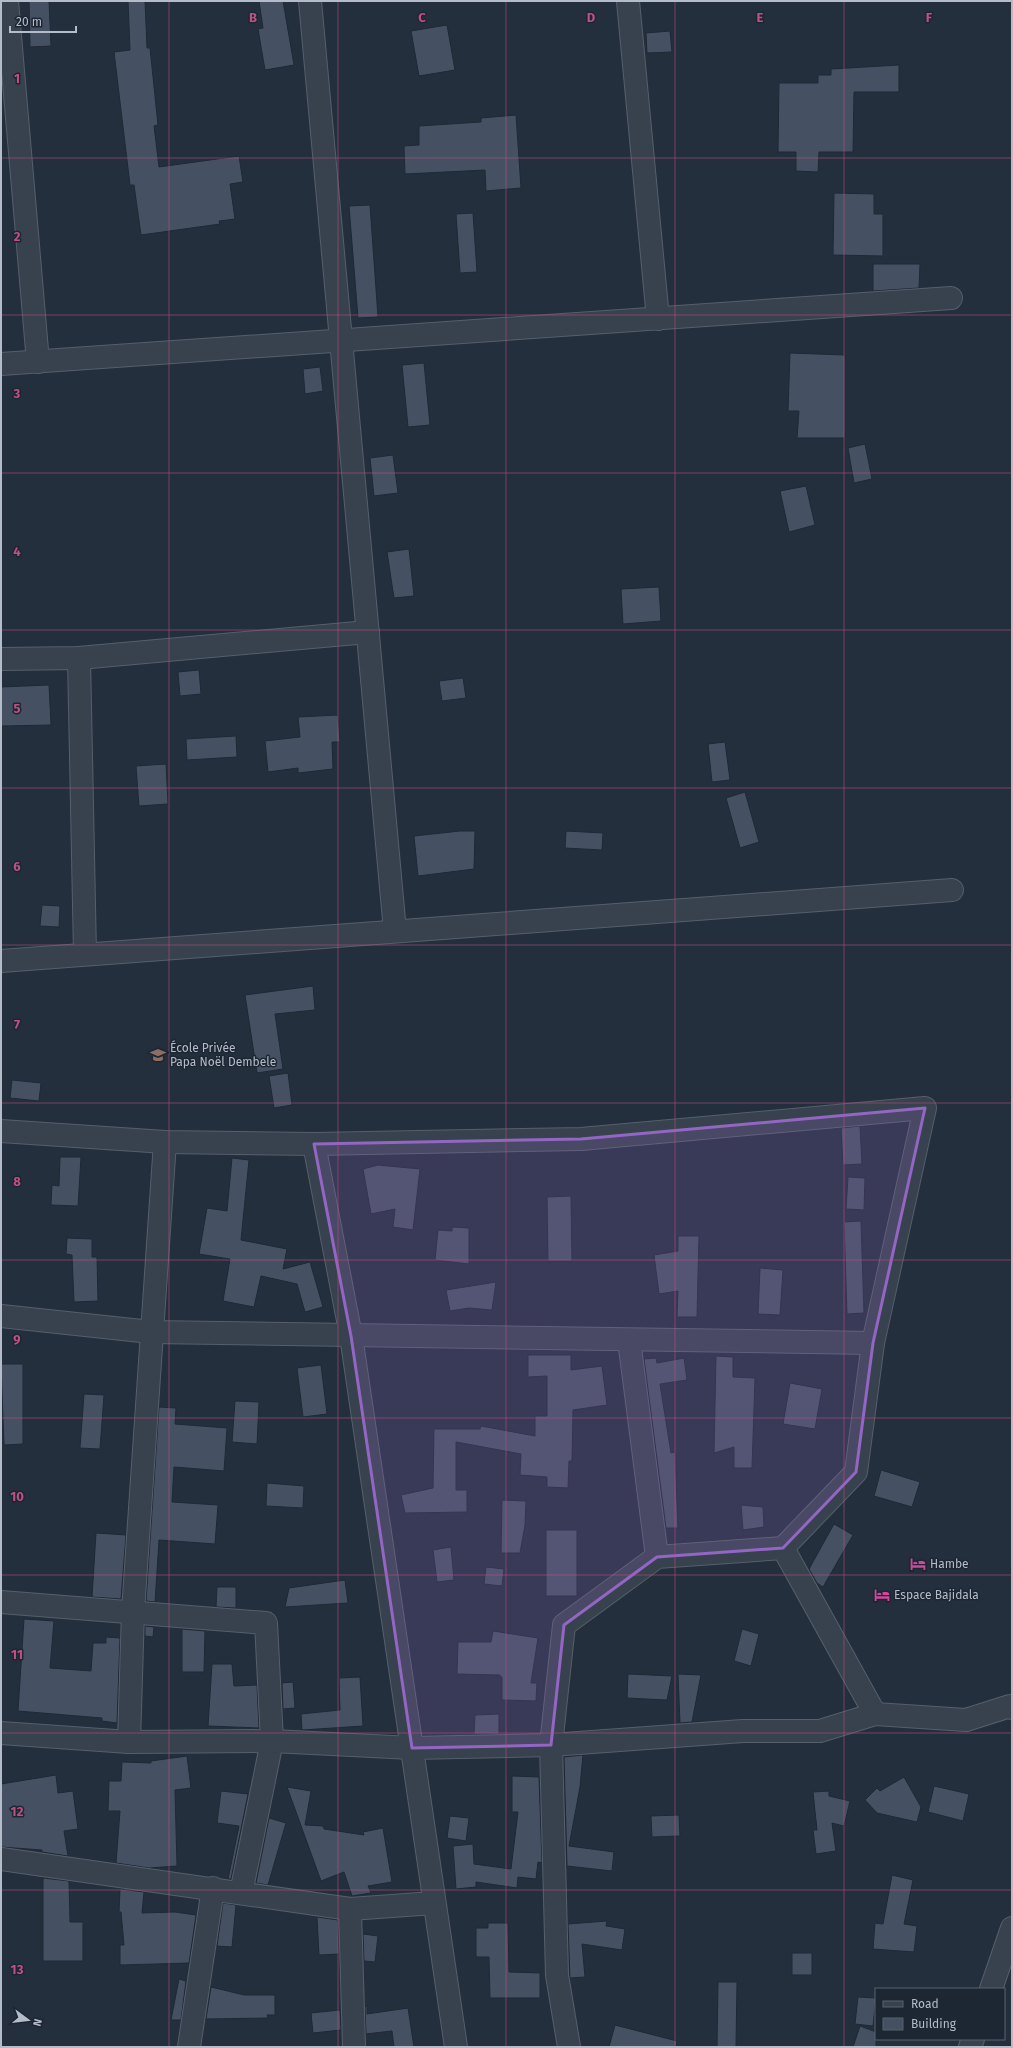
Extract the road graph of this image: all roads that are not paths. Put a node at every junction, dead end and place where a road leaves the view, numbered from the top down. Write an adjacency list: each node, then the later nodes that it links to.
1 (7, 1): 7 (street)
2 (310, 1): 6 (street)
3 (628, 1): 5 (street)
4 (951, 298): 5 (street)
5 (658, 319): 6 (street)
6 (341, 341): 7 (street); 9 (street)
7 (38, 362): 8 (street)
8 (1, 364)
9 (368, 632): 10 (street); 13 (street)
10 (79, 658): 11 (street); 14 (street)
11 (1, 659)
12 (952, 890): 13 (street)
13 (395, 931): 14 (street)
14 (85, 954): 15 (street)
15 (1, 960)
16 (1, 1131): 17 (street)
17 (165, 1142): 18 (street); 20 (street)
18 (314, 1144): 21 (street); 23 (street)
19 (1, 1316): 20 (street)
20 (151, 1332): 21 (street); 27 (street)
21 (351, 1336): 22 (street); 34 (street)
22 (629, 1340): 23 (street); 25 (street)
23 (873, 1343): 24 (street)
24 (783, 1548): 25 (street); 29 (street)
25 (656, 1557): 33 (street)
26 (1, 1602): 27 (street)
27 (133, 1611): 31 (street); 32 (street)
28 (1012, 1708): 29 (street)
29 (875, 1714): 33 (street)
30 (1, 1733): 32 (street)
31 (272, 1741): 32 (street); 34 (street); 37 (street)
32 (129, 1742)
33 (551, 1745): 34 (street); 45 (street)
34 (412, 1748): 38 (street)
35 (1, 1859): 36 (street)
36 (213, 1888): 37 (street); 42 (street)
37 (241, 1893): 39 (street)
38 (434, 1903): 39 (street); 44 (street)
39 (350, 1909): 43 (street)
40 (1012, 1928): 41 (street)
41 (991, 1988)
42 (189, 2047)
43 (354, 2047)
44 (456, 2047)
45 (569, 2047)

